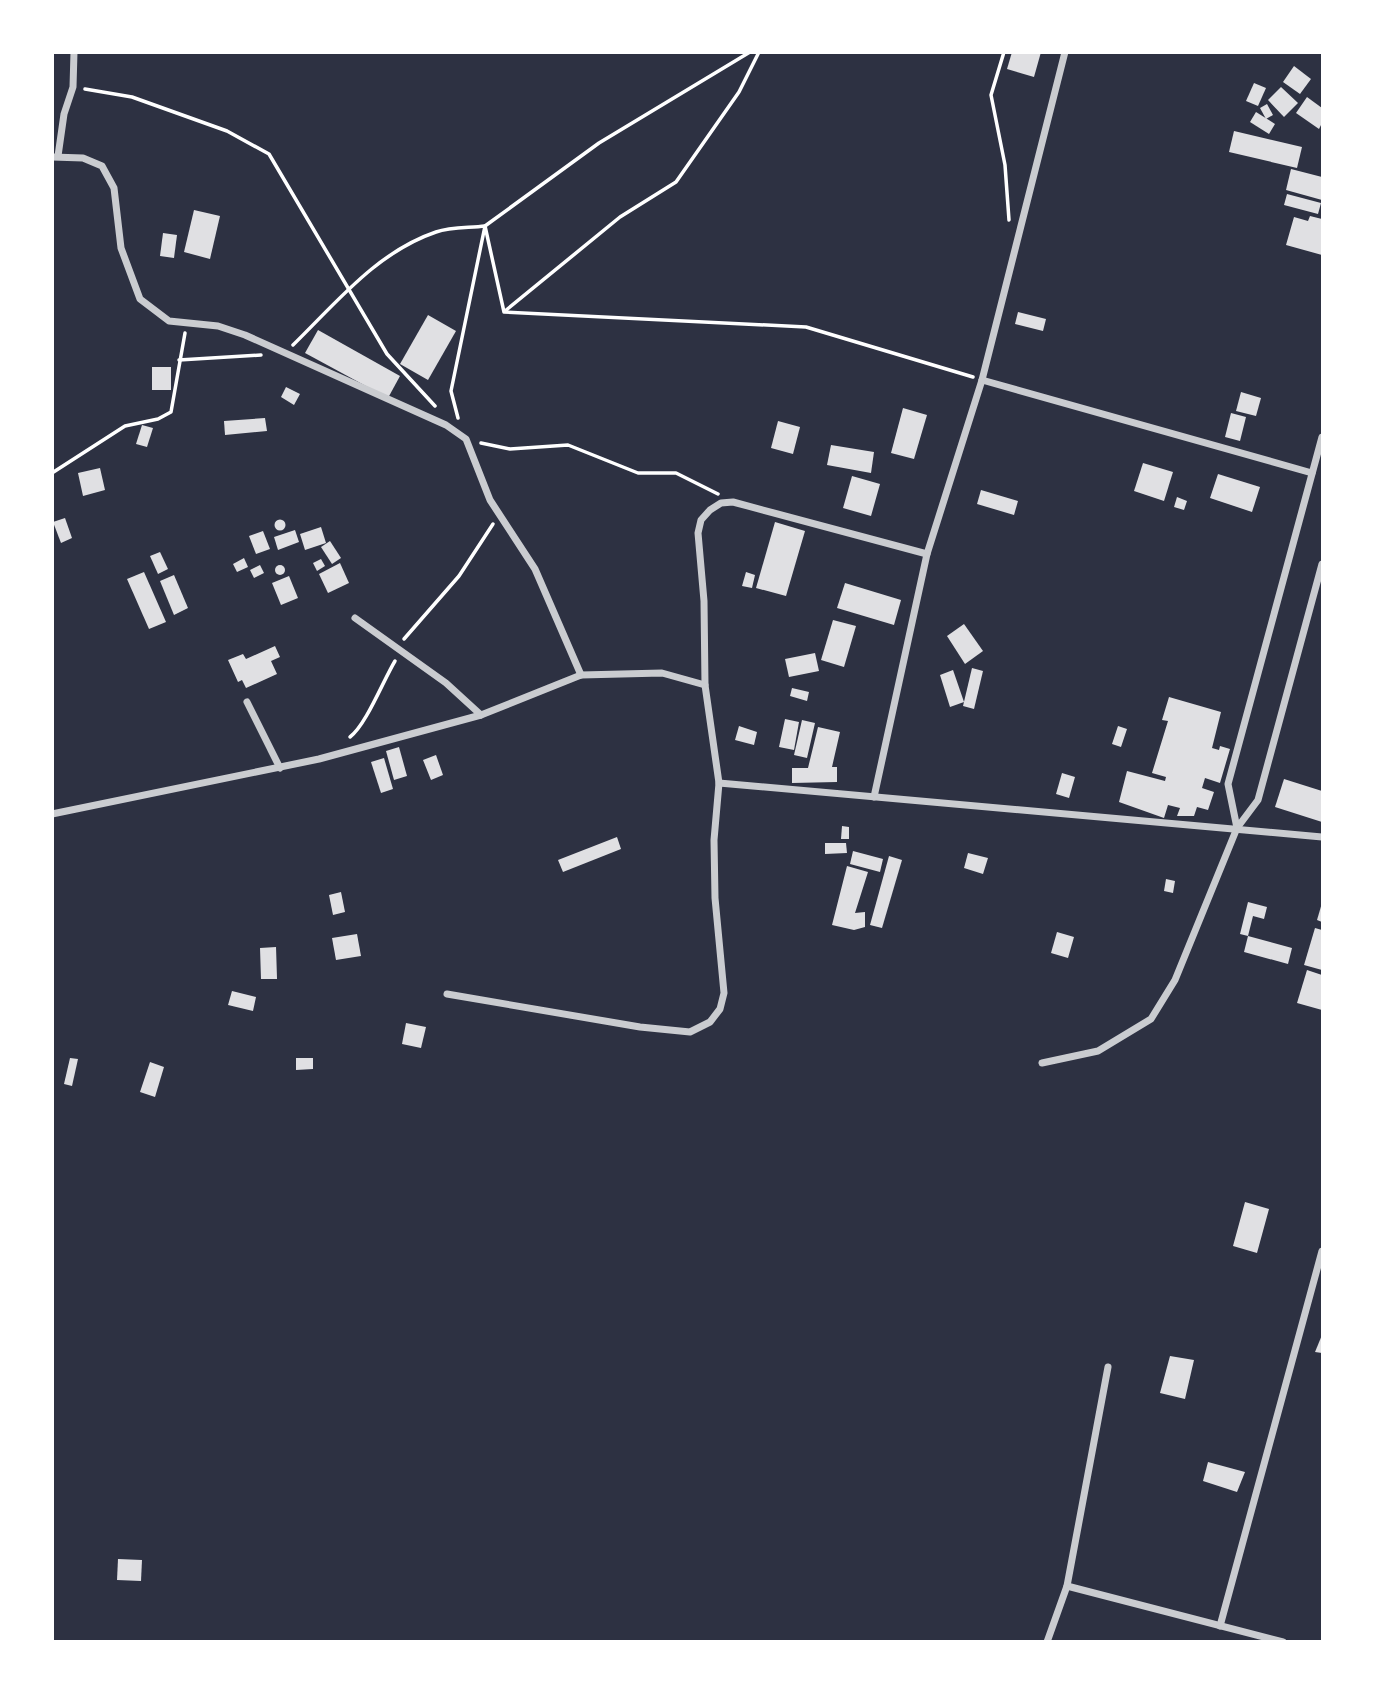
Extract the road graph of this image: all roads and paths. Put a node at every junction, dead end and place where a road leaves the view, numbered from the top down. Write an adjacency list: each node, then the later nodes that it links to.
1 (74, 52): 6 (street)
2 (750, 52): 9 (path)
3 (759, 52): 11 (path)
4 (1004, 52): 8 (path)
5 (1065, 52): 15 (street)
6 (73, 87): 7 (street); 10 (path)
7 (55, 156): 12 (street)
8 (1009, 221)
9 (485, 226): 10 (path); 11 (path); 18 (path)
10 (349, 288): 13 (path); 16 (path)
11 (504, 312): 15 (path)
12 (187, 324): 13 (street); 14 (path)
13 (284, 354): 14 (path); 18 (street)
14 (179, 360): 19 (path)
15 (982, 380): 20 (street); 22 (street)
16 (440, 411)
17 (1322, 437): 20 (street)
18 (466, 439): 21 (path); 25 (street)
19 (52, 473)
20 (1312, 473): 33 (street)
21 (733, 502): 22 (street); 26 (street)
22 (927, 554): 31 (street)
23 (1322, 564): 33 (street)
24 (355, 618): 28 (street)
25 (581, 675): 26 (street); 28 (street)
26 (705, 685): 30 (street)
27 (247, 702): 29 (street)
28 (481, 715): 29 (street)
29 (280, 768): 32 (street)
30 (719, 783): 31 (street); 35 (street)
31 (874, 797): 33 (street)
32 (52, 814)
33 (1237, 828): 34 (street); 36 (street)
34 (1322, 836)
35 (447, 994)
36 (1042, 1063)
37 (1322, 1251): 40 (street)
38 (1108, 1367): 39 (street)
39 (1068, 1586): 40 (street); 41 (street)
40 (1220, 1626): 42 (street)
41 (1047, 1642)
42 (1283, 1642)

